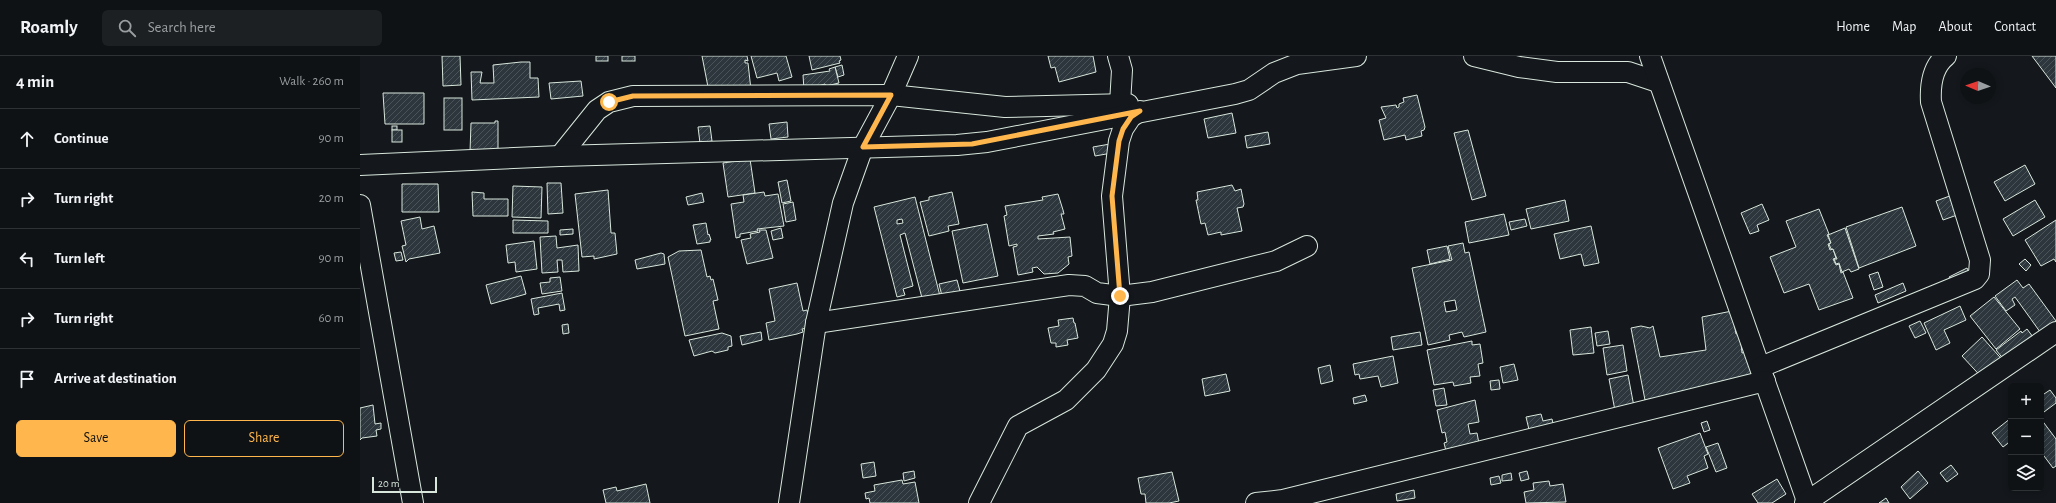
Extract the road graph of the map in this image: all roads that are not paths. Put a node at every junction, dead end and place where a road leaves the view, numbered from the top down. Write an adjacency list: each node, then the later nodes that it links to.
1 (908, 56): 8 (street)
2 (1118, 56): 10 (street)
3 (1356, 56): 9 (street)
4 (1476, 56): 7 (street)
5 (1650, 56): 7 (street)
6 (1946, 56): 20 (street)
7 (1658, 82): 20 (street)
8 (891, 95): 10 (street); 12 (street); 13 (street)
9 (1196, 101): 10 (street); 11 (street)
10 (1120, 104)
11 (1140, 111): 12 (street); 17 (street)
12 (863, 147): 13 (street); 18 (street)
13 (560, 156): 14 (street)
14 (360, 165)
15 (360, 205): 22 (street)
16 (1307, 246): 17 (street)
17 (1120, 296): 18 (street); 24 (street)
18 (816, 323): 23 (street)
19 (2056, 332): 21 (street)
20 (1763, 374): 21 (street); 26 (street)
21 (1806, 502)
22 (413, 503)
23 (789, 503)
24 (979, 503)
25 (1256, 503): 26 (street)
26 (1259, 503)

